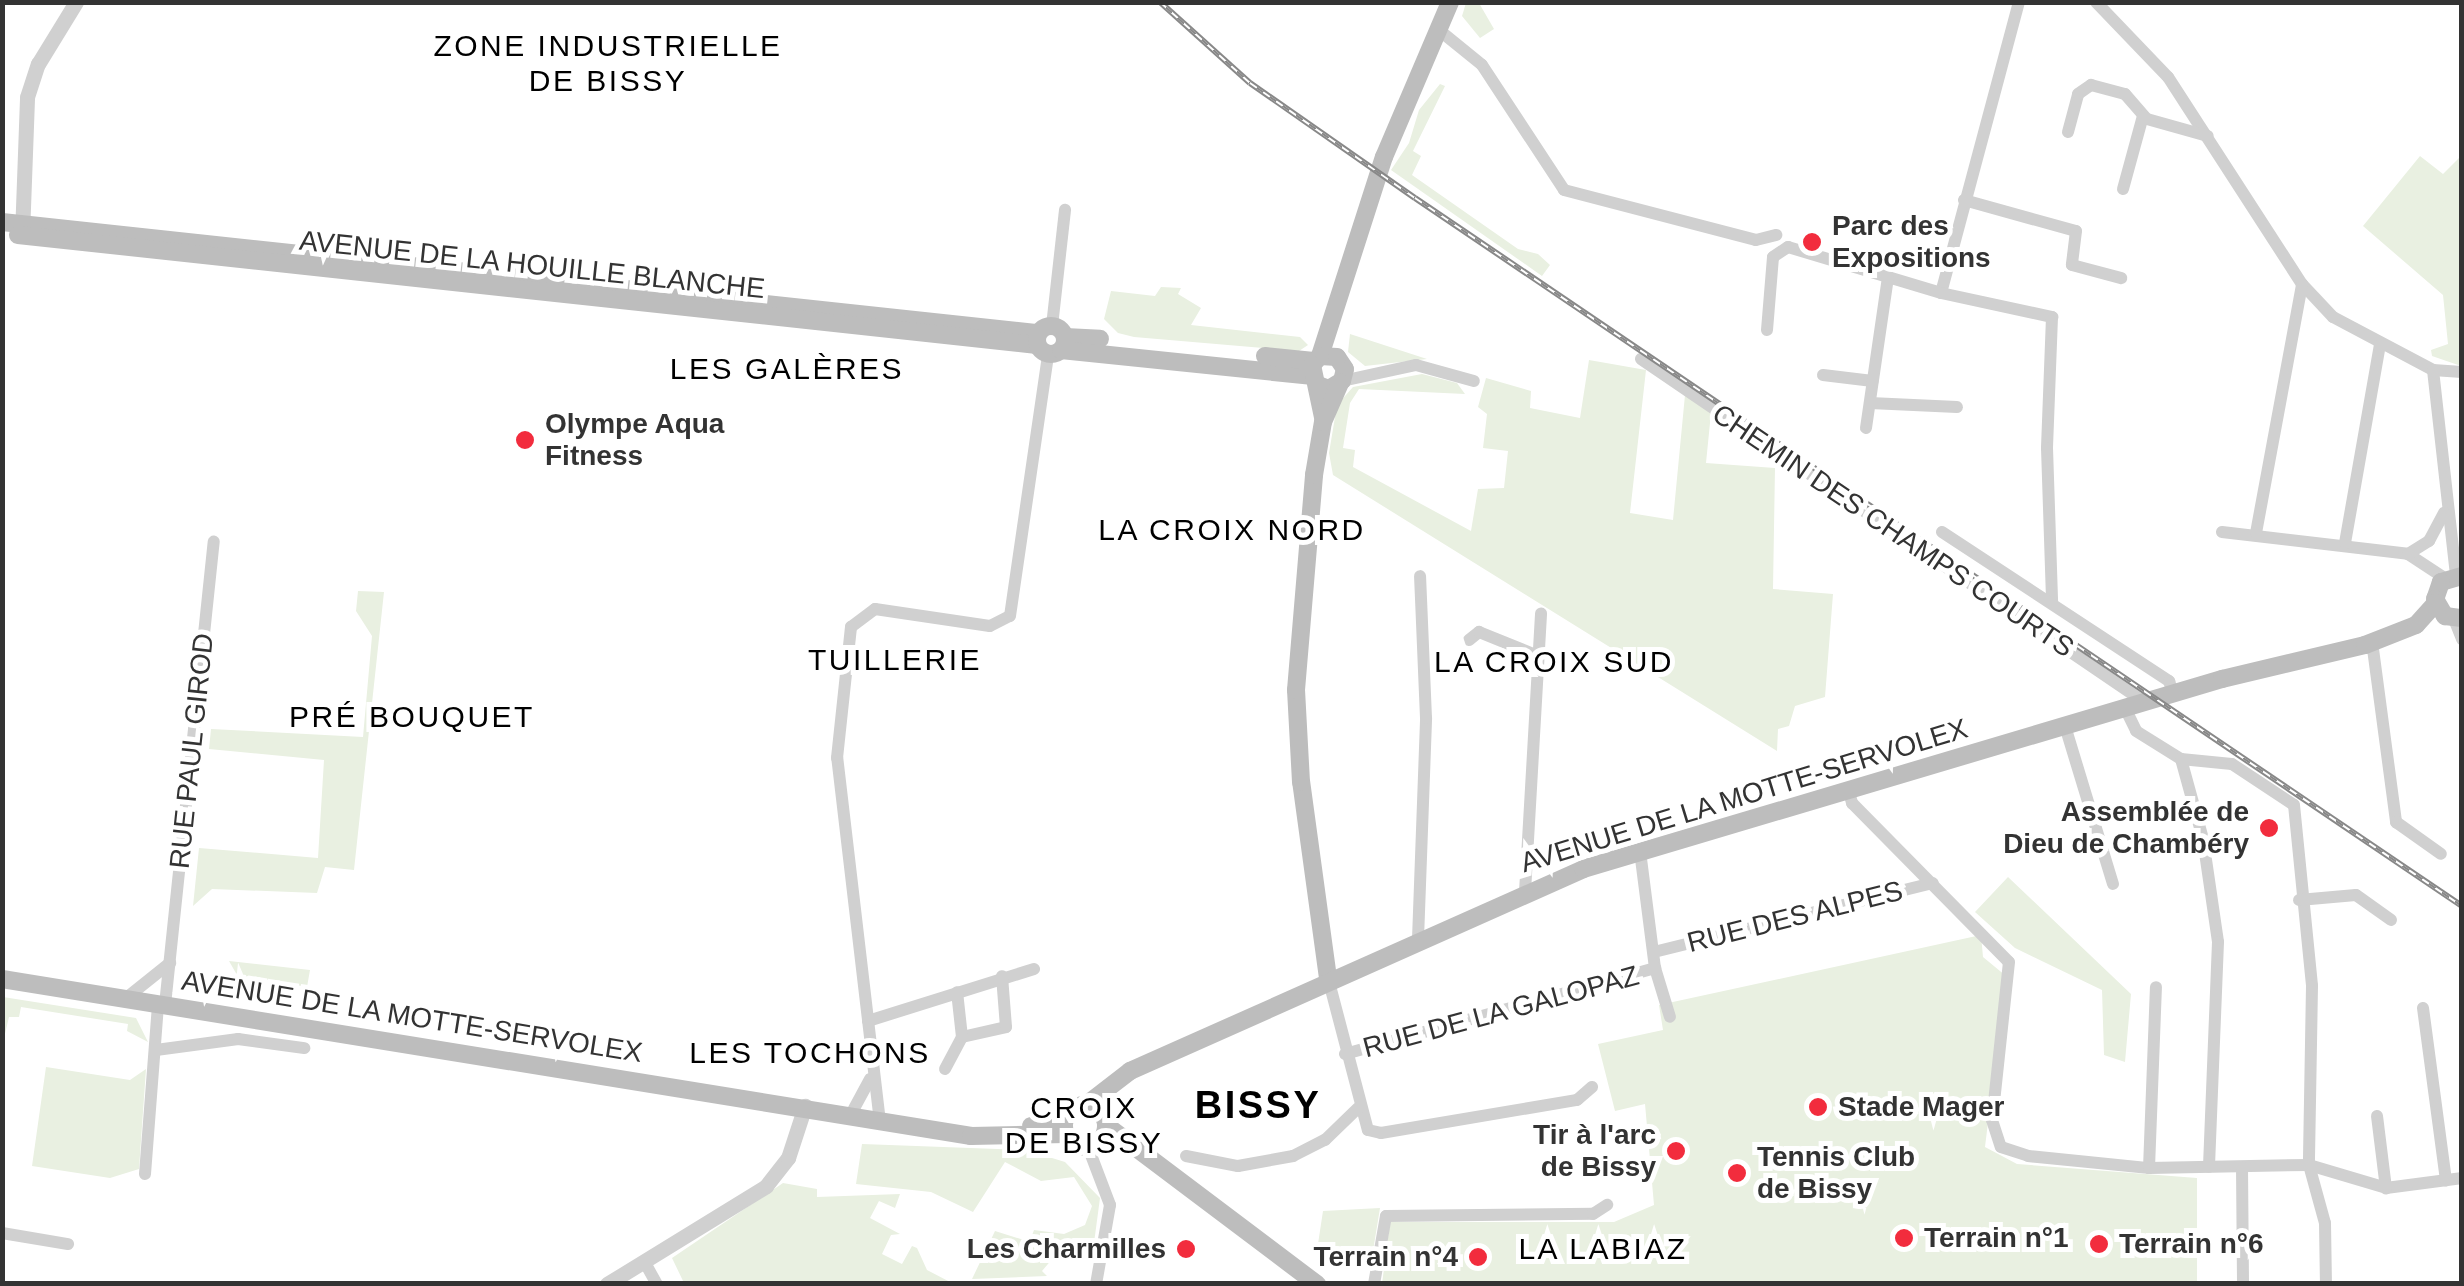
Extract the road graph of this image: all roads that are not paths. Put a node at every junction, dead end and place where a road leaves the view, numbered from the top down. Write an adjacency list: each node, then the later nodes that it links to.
1 (76, 2): 13 (street)
2 (1450, 2): 5 (main road)
3 (2019, 2): 10 (street)
4 (2096, 2): 8 (street)
5 (1439, 30): 15 (street); 20 (main road)
6 (2143, 116): 7 (street); 8 (street); 9 (street)
7 (2068, 132)
8 (2208, 136): 18 (street)
9 (2123, 190)
10 (1964, 200): 17 (street); 19 (street)
11 (1065, 210): 22 (street)
12 (2, 222): 13 (main road)
13 (23, 230): 14 (main road); 22 (main road, AVENUE DE LA HOUILLE BLANCHE)
14 (2, 233)
15 (1776, 235)
16 (1888, 277): 19 (street); 21 (street); 31 (street)
17 (2121, 278)
18 (2302, 284): 23 (street); 39 (street)
19 (1940, 293): 45 (street)
20 (1334, 325): 25 (main road); 27 (main road)
21 (1767, 330)
22 (1050, 341): 25 (main road, AVENUE DE LA HOUILLE BLANCHE); 79 (street)
23 (2380, 344): 26 (street); 41 (street)
24 (1641, 359): 53 (street, CHEMIN DES CHAMPS COURTS)
25 (1316, 370): 27 (main road); 27 (main road); 34 (main road)
26 (2433, 370): 28 (street); 36 (street)
27 (1342, 372): 30 (street); 34 (main road)
28 (2462, 372)
29 (1822, 374): 31 (street)
30 (1474, 381)
31 (1873, 381): 32 (street)
32 (1870, 402): 33 (street); 35 (street)
33 (1957, 407)
34 (1323, 422): 71 (main road)
35 (1866, 428)
36 (2444, 514): 42 (street); 44 (street)
37 (1942, 532): 45 (street)
38 (2222, 532): 39 (street)
39 (2256, 533): 41 (street)
40 (214, 542): 67 (street, RUE PAUL GIROD)
41 (2345, 543): 42 (street)
42 (2408, 554): 44 (street)
43 (1420, 576): 65 (street)
44 (2450, 597): 47 (main road); 48 (street); 50 (main road)
45 (2052, 602): 53 (street)
46 (1541, 613): 52 (street)
47 (2413, 626): 50 (main road); 51 (main road)
48 (2462, 639)
49 (1470, 640): 52 (street)
50 (2370, 650): 51 (main road); 59 (street)
51 (2327, 655): 53 (main road, AVENUE DE LA MOTTE-SERVOLEX)
52 (1538, 656): 62 (street)
53 (2159, 698): 54 (main road, AVENUE DE LA MOTTE-SERVOLEX)
54 (2125, 708): 55 (main road, AVENUE DE LA MOTTE-SERVOLEX); 56 (street)
55 (2065, 726): 57 (main road, AVENUE DE LA MOTTE-SERVOLEX); 61 (street)
56 (2182, 759): 63 (street); 96 (street)
57 (1848, 788): 58 (main road, AVENUE DE LA MOTTE-SERVOLEX); 60 (street)
58 (1640, 851): 62 (main road, AVENUE DE LA MOTTE-SERVOLEX); 66 (street)
59 (2441, 854)
60 (1933, 883): 66 (street, RUE DES ALPES); 97 (street)
61 (2113, 884)
62 (1526, 892): 65 (main road, AVENUE DE LA MOTTE-SERVOLEX)
63 (2299, 900): 64 (street); 94 (street)
64 (2391, 920)
65 (1418, 940): 71 (main road, AVENUE DE LA MOTTE-SERVOLEX)
66 (1658, 952): 69 (street)
67 (172, 961): 75 (street); 76 (street, RUE PAUL GIROD)
68 (1034, 968): 70 (street)
69 (1656, 968): 78 (street); 83 (street, RUE DE LA GALOPAZ)
70 (1002, 976): 74 (street); 80 (street)
71 (1328, 978): 83 (street); 92 (main road, AVENUE DE LA MOTTE-SERVOLEX)
72 (2, 979): 75 (main road, AVENUE DE LA MOTTE-SERVOLEX)
73 (2156, 987): 97 (street)
74 (957, 992): 79 (street); 80 (street)
75 (126, 999): 76 (main road, AVENUE DE LA MOTTE-SERVOLEX)
76 (162, 1005): 82 (street, RUE PAUL GIROD); 87 (main road, AVENUE DE LA MOTTE-SERVOLEX)
77 (2423, 1008): 100 (street)
78 (1670, 1016)
79 (868, 1022): 85 (street)
80 (962, 1037): 84 (street)
81 (304, 1048): 82 (street)
82 (156, 1050): 98 (street, RUE PAUL GIROD)
83 (1345, 1054): 88 (street)
84 (945, 1069)
85 (871, 1077): 89 (street); 91 (street)
86 (1592, 1087): 88 (street)
87 (806, 1106): 89 (main road, AVENUE DE LA MOTTE-SERVOLEX); 105 (street)
88 (1360, 1113): 93 (street)
89 (850, 1116): 91 (main road, AVENUE DE LA MOTTE-SERVOLEX)
90 (2378, 1116): 101 (street)
91 (880, 1122): 92 (main road, AVENUE DE LA MOTTE-SERVOLEX)
92 (1086, 1129): 108 (street); 109 (main road)
93 (1186, 1156)
94 (2309, 1165): 95 (street); 101 (street); 112 (street)
95 (2242, 1166): 96 (street); 111 (street)
96 (2209, 1167): 97 (street)
97 (2149, 1168)
98 (145, 1174)
99 (2462, 1178): 100 (street)
100 (2446, 1180): 101 (street)
101 (2386, 1188)
102 (1608, 1206): 110 (street)
103 (2, 1233): 104 (street)
104 (68, 1244)
105 (644, 1261): 106 (street); 107 (street)
106 (607, 1284)
107 (657, 1284)
108 (1096, 1284)
109 (1318, 1284)
110 (1374, 1284)
111 (2243, 1284)
112 (2326, 1284)

